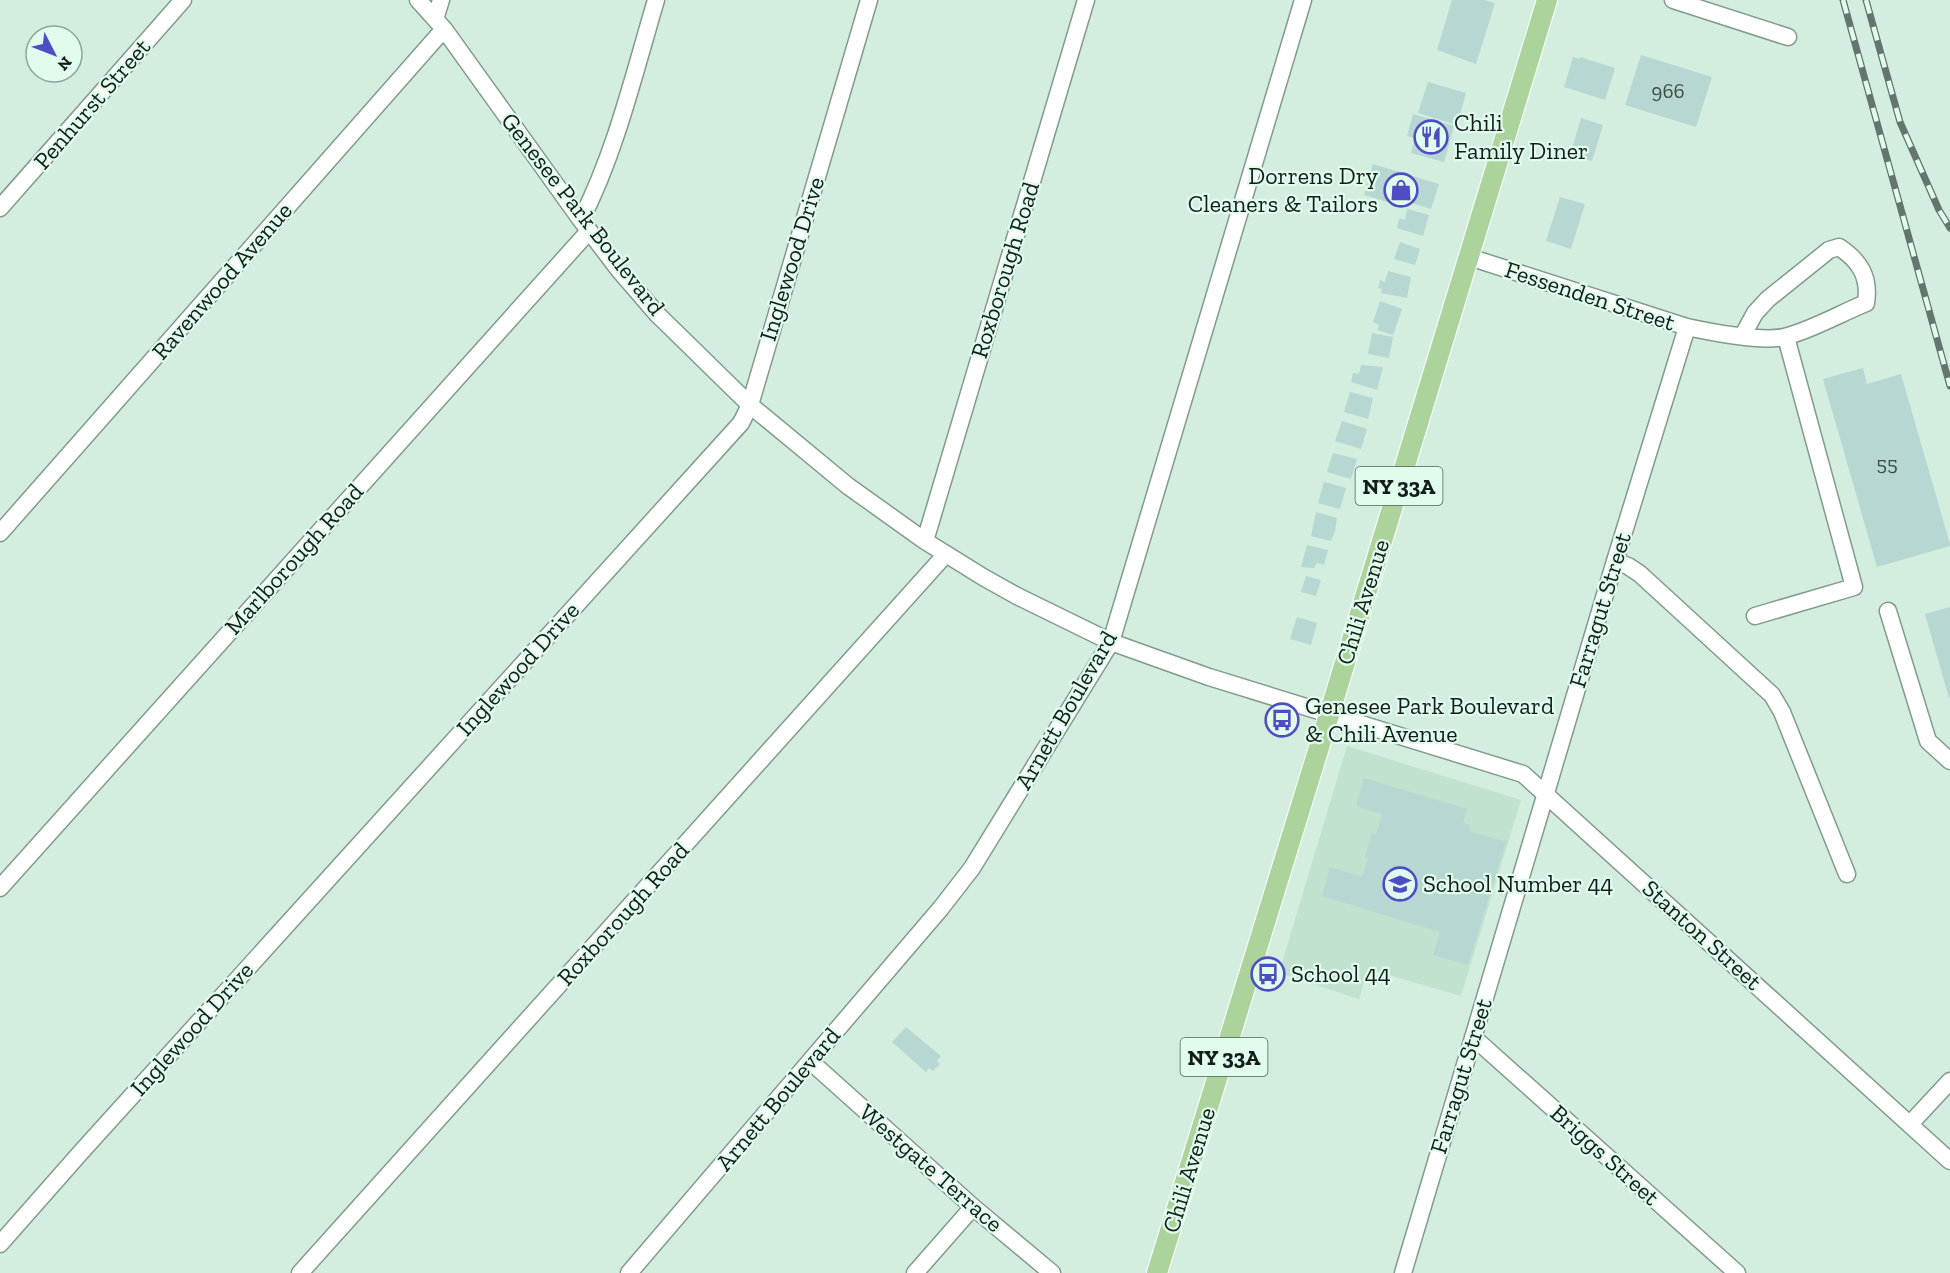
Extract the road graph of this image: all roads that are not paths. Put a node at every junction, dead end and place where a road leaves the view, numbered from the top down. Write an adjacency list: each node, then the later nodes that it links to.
1 (183, 0): 12 (street, Penhurst Street)
2 (418, 0): 10 (street, Genesee Park Boulevard)
3 (441, 0): 10 (street, Ravenwood Avenue)
4 (656, 0): 13 (street, Marlborough Road)
5 (870, 0): 18 (street, Inglewood Drive)
6 (1086, 0): 20 (street, Roxborough Road)
7 (1303, 0): 25 (street, Arnett Boulevard)
8 (1546, 0): 14 (main road, Chili Avenue / NY 33A)
9 (1673, 0): 11 (street)
10 (440, 24): 13 (street, Genesee Park Boulevard); 19 (street, Ravenwood Avenue)
11 (1788, 37)
12 (0, 208)
13 (585, 225): 18 (street, Genesee Park Boulevard); 30 (street, Marlborough Road)
14 (1469, 257): 15 (street, Fessenden Street); 26 (main road, Chili Avenue / NY 33A)
15 (1687, 327): 16 (street, Fessenden Street); 22 (street, Farragut Street)
16 (1743, 335): 17 (street, Fessenden Street); 17 (street)
17 (1786, 337): 24 (street)
18 (750, 405): 20 (street, Genesee Park Boulevard); 37 (street, Inglewood Drive)
19 (0, 533)
20 (925, 540): 21 (street, Genesee Park Boulevard)
21 (946, 554): 25 (street, Genesee Park Boulevard); 38 (street, Roxborough Road)
22 (1615, 561): 28 (street, Farragut Street); 29 (street)
23 (1887, 611): 27 (street)
24 (1755, 616)
25 (1111, 642): 26 (street, Genesee Park Boulevard); 32 (street, Arnett Boulevard)
26 (1329, 715): 28 (street, Stanton Street); 42 (main road, Chili Avenue / NY 33A)
27 (1950, 760)
28 (1546, 794): 31 (street, Farragut Street); 34 (street, Stanton Street)
29 (1847, 874)
30 (0, 888)
31 (1473, 1037): 43 (street, Farragut Street); 44 (street, Briggs Street)
32 (810, 1061): 36 (street, Westgate Terrace); 39 (street, Arnett Boulevard)
33 (1950, 1081): 34 (street)
34 (1910, 1124): 35 (street, Stanton Street)
35 (1950, 1161)
36 (973, 1207): 40 (street); 41 (street, Westgate Terrace)
37 (0, 1244)
38 (300, 1273)
39 (629, 1273)
40 (915, 1273)
41 (1052, 1273)
42 (1157, 1273)
43 (1403, 1273)
44 (1737, 1273)

